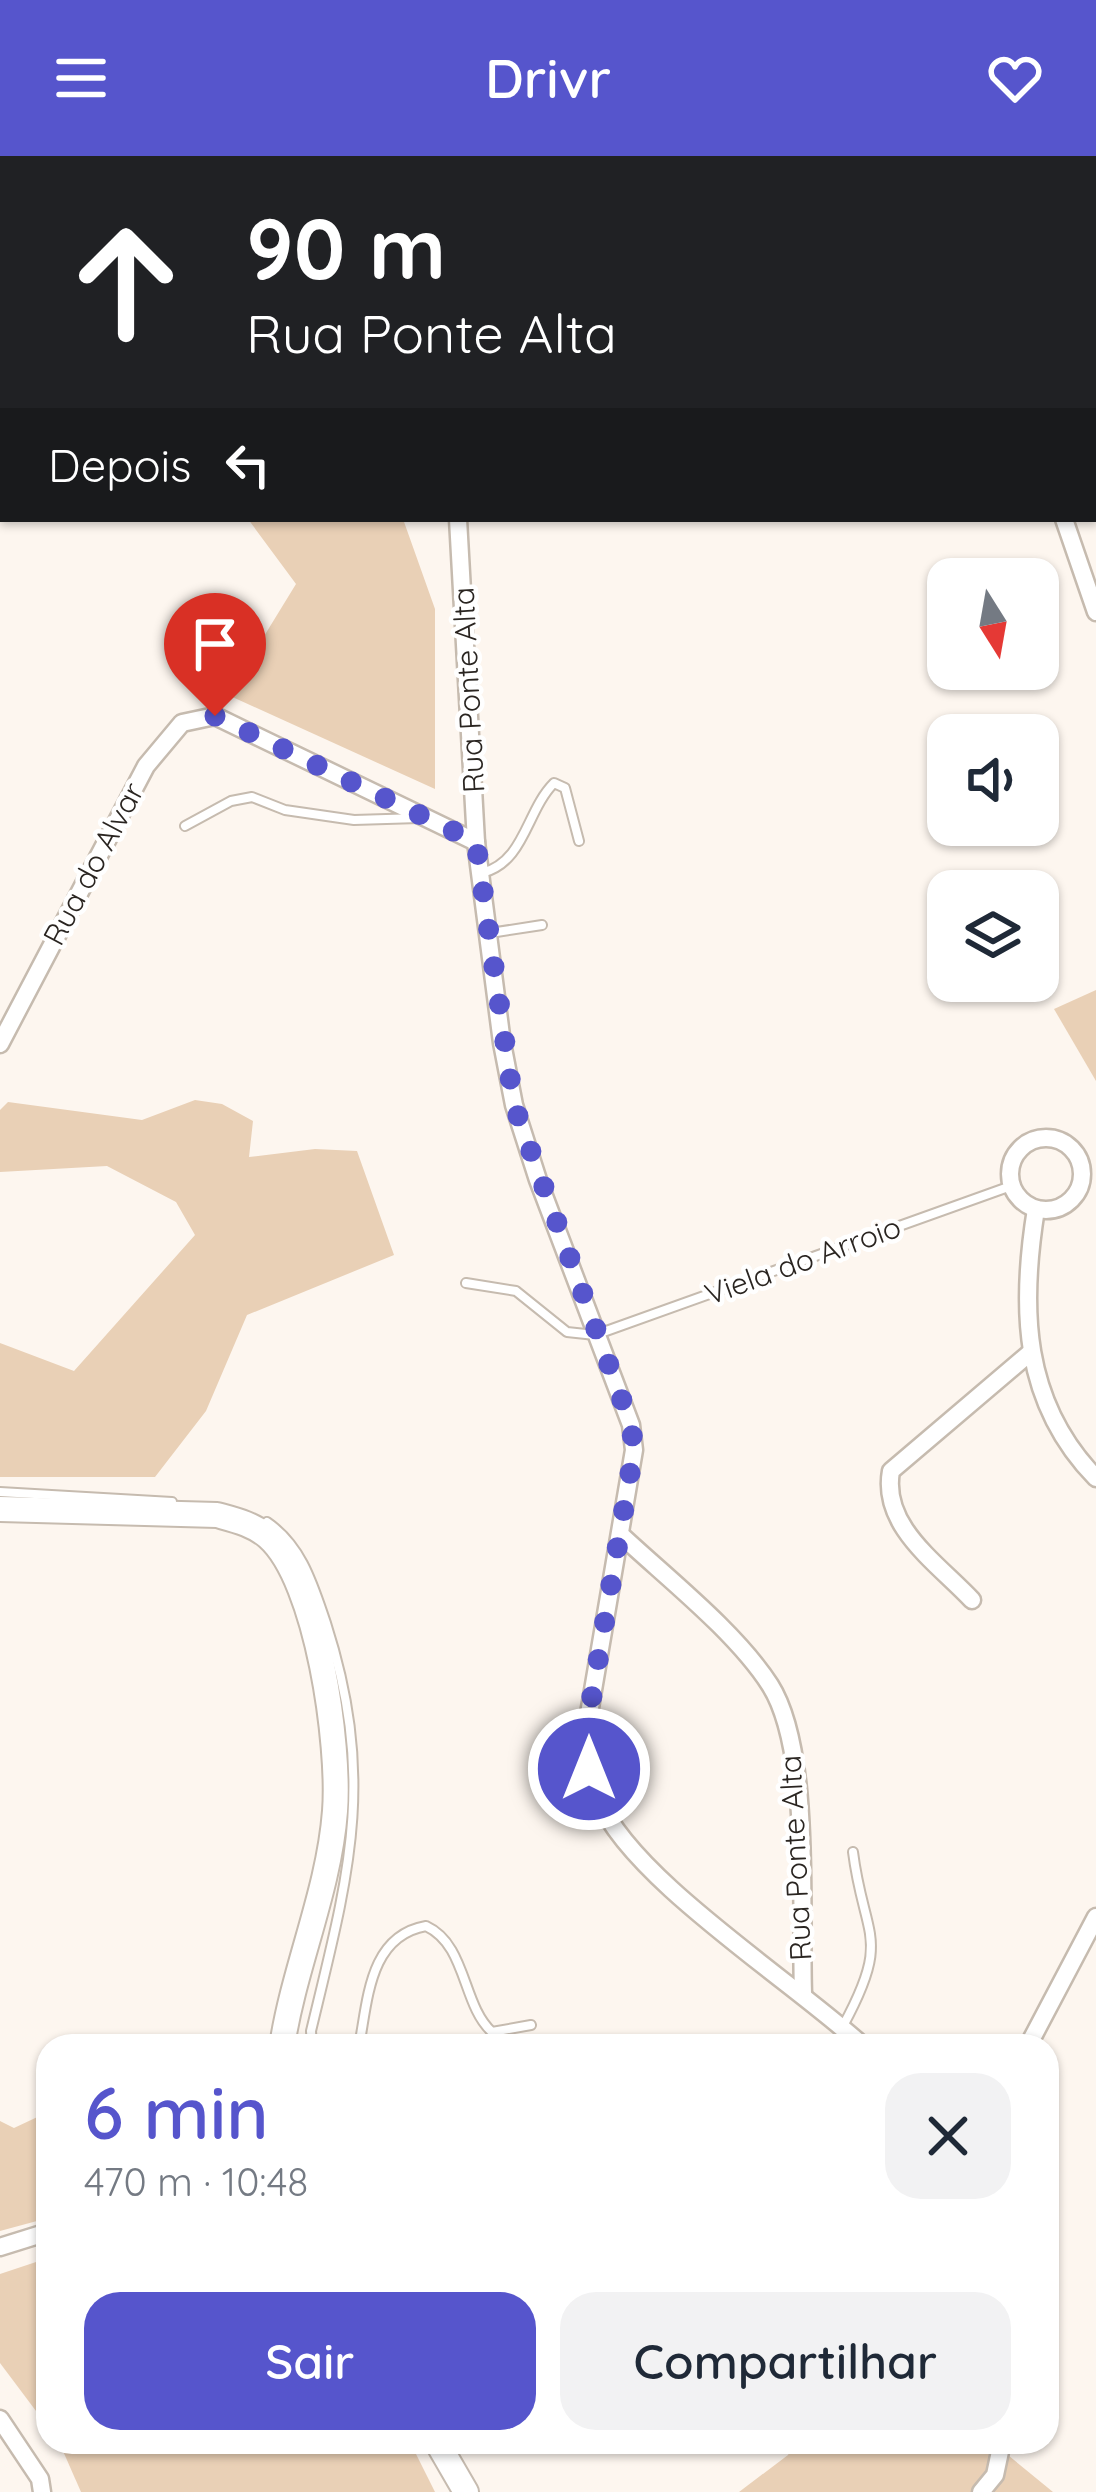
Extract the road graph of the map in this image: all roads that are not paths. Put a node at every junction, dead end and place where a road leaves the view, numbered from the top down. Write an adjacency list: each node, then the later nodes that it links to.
1 (458, 522): 7 (street, Rua Ponte Alta)
2 (1065, 522): 3 (street)
3 (1096, 612)
4 (425, 817): 5 (lane); 7 (street, Rua do Alvar); 11 (street, Rua do Alvar)
5 (184, 826)
6 (579, 841): 8 (lane)
7 (476, 842): 8 (street, Rua Ponte Alta)
8 (480, 874): 10 (street, Rua Ponte Alta)
9 (542, 925): 10 (lane)
10 (486, 934): 15 (street, Rua Ponte Alta)
11 (0, 1044)
12 (1011, 1186): 13 (street); 13 (street); 15 (lane, Viela do Arroio)
13 (1036, 1209): 16 (street)
14 (466, 1283): 15 (lane)
15 (595, 1335): 20 (street, Rua Ponte Alta)
16 (1031, 1352): 17 (street); 21 (street)
17 (1096, 1478)
18 (0, 1492): 28 (lane)
19 (0, 1509): 27 (street)
20 (621, 1535): 24 (street, Rua Ponte Alta); 24 (street)
21 (972, 1600)
22 (853, 1852): 26 (lane)
23 (1096, 1917): 31 (street)
24 (803, 1993): 26 (street)
25 (532, 2025): 29 (lane)
26 (842, 2027): 30 (street)
27 (285, 2034)
28 (311, 2034)
29 (360, 2034)
30 (850, 2034)
31 (1034, 2034)
32 (36, 2236): 33 (street)
33 (0, 2247)
34 (0, 2420): 37 (street)
35 (444, 2454): 38 (street)
36 (999, 2454): 39 (street)
37 (42, 2492)
38 (466, 2492)
39 (981, 2492)

